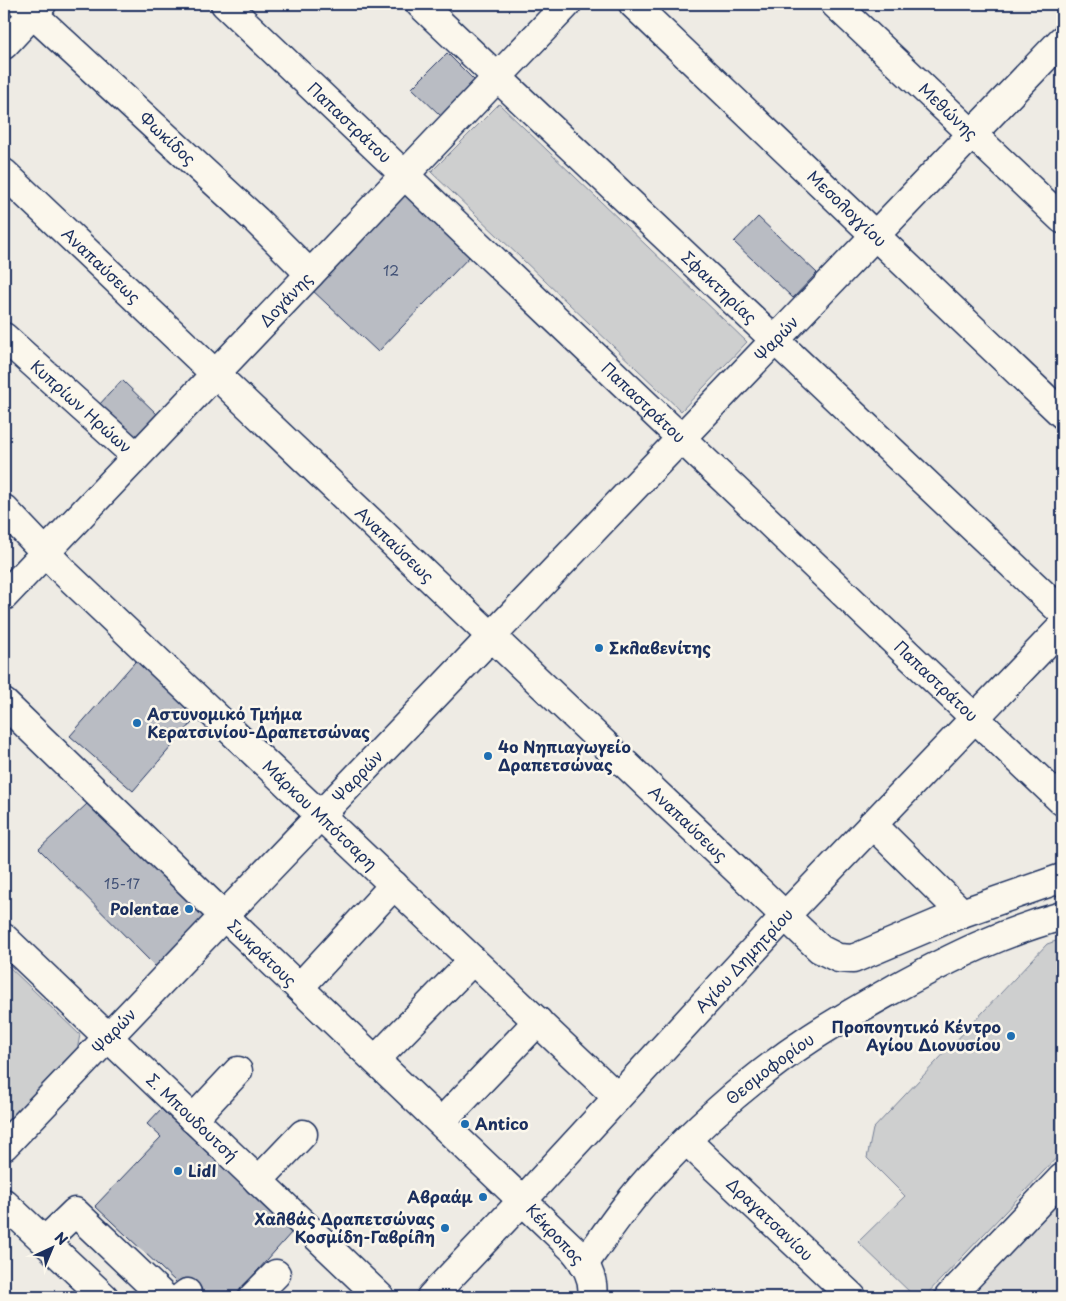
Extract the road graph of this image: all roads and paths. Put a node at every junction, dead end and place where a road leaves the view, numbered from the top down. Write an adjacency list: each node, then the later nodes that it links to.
1 (225, 4): 12 (street, Παπαστράτου)
2 (420, 4): 9 (street, Σφακτηρίας)
3 (567, 4): 9 (street, Δογάνης)
4 (633, 4): 14 (street, Μεσολογγίου)
5 (835, 4): 10 (street, Μεθώνης)
6 (32, 7): 8 (street); 15 (street, Φωκίδος)
7 (1062, 40): 10 (street, Ψαρών)
8 (4, 45)
9 (497, 77): 12 (street, Δογάνης); 17 (street, Σφακτηρίας)
10 (973, 134): 13 (street, Μεθώνης); 14 (street, Ψαρών)
11 (4, 173): 18 (street, Αναπαύσεως)
12 (405, 174): 15 (street, Δογάνης); 20 (street, Παπαστράτου)
13 (1062, 219)
14 (875, 236): 17 (street, Ψαρών); 19 (street, Μεσολογγίου)
15 (310, 274): 18 (street, Δογάνης)
16 (4, 337): 21 (street, Κυπρίων Ηρώων)
17 (775, 340): 20 (street, Ψαρών); 25 (street, Σφακτηρίας)
18 (215, 374): 21 (street, Δογάνης); 27 (street, Αναπαύσεως)
19 (1062, 414)
20 (681, 438): 27 (street, Ψαρών); 29 (street, Παπαστράτου)
21 (136, 456): 23 (street, Δογάνης)
22 (4, 509): 23 (street, Μάρκου Μπότσαρη)
23 (44, 553): 24 (street, Δογάνης); 31 (street, Μάρκου Μπότσαρη)
24 (4, 596)
25 (1062, 612)
26 (1062, 626): 29 (street, Αγίου Δημητρίου)
27 (491, 637): 31 (street, Ψαρρών); 37 (street, Αναπαύσεως)
28 (4, 703): 36 (street, Σωκράτους)
29 (975, 718): 30 (street, Παπαστράτου); 32 (street, Αγίου Δημητρίου)
30 (1062, 801)
31 (320, 815): 34 (street, Μάρκου Μπότσαρη); 36 (street, Ψαρρών)
32 (872, 824): 35 (street); 37 (street, Αγίου Δημητρίου)
33 (1062, 878): 35 (street)
34 (394, 885): 40 (street, Μάρκου Μπότσαρη); 41 (street)
35 (962, 913): 37 (street)
36 (224, 916): 43 (street, Ψαρών); 54 (street, Σωκράτους)
37 (785, 916): 46 (street, Αγίου Δημητρίου)
38 (1062, 916): 50 (street, Θεσμοφορίου)
39 (4, 938): 43 (street, Σ. Μπουδουτσή)
40 (473, 960): 42 (street, Μάρκου Μπότσαρη); 44 (street)
41 (309, 977)
42 (538, 1021): 46 (street, Μάρκου Μπότσαρη); 47 (street)
43 (107, 1037): 48 (street, Σ. Μπουδουτσή); 51 (street, Ψαρών)
44 (385, 1050)
45 (238, 1071): 48 (street)
46 (617, 1097): 54 (street, Αγίου Δημητρίου)
47 (449, 1114)
48 (193, 1119): 52 (street, Σ. Μπουδουτσή)
49 (303, 1134): 52 (street)
50 (687, 1141): 57 (street, Θεσμοφορίου); 65 (street, Δραγατσανίου)
51 (4, 1146)
52 (258, 1181): 62 (street, Σ. Μπουδουτσή)
53 (1061, 1181): 66 (street)
54 (523, 1200): 57 (street, Κέκροπος); 63 (street, Αγίου Δημητρίου)
55 (4, 1203): 56 (street)
56 (45, 1241): 59 (street); 60 (street)
57 (584, 1264): 64 (street, Κέκροπος)
58 (276, 1274): 61 (street)
59 (178, 1296)
60 (104, 1297)
61 (253, 1297)
62 (380, 1297)
63 (431, 1297)
64 (592, 1297)
65 (852, 1297)
66 (949, 1297)

